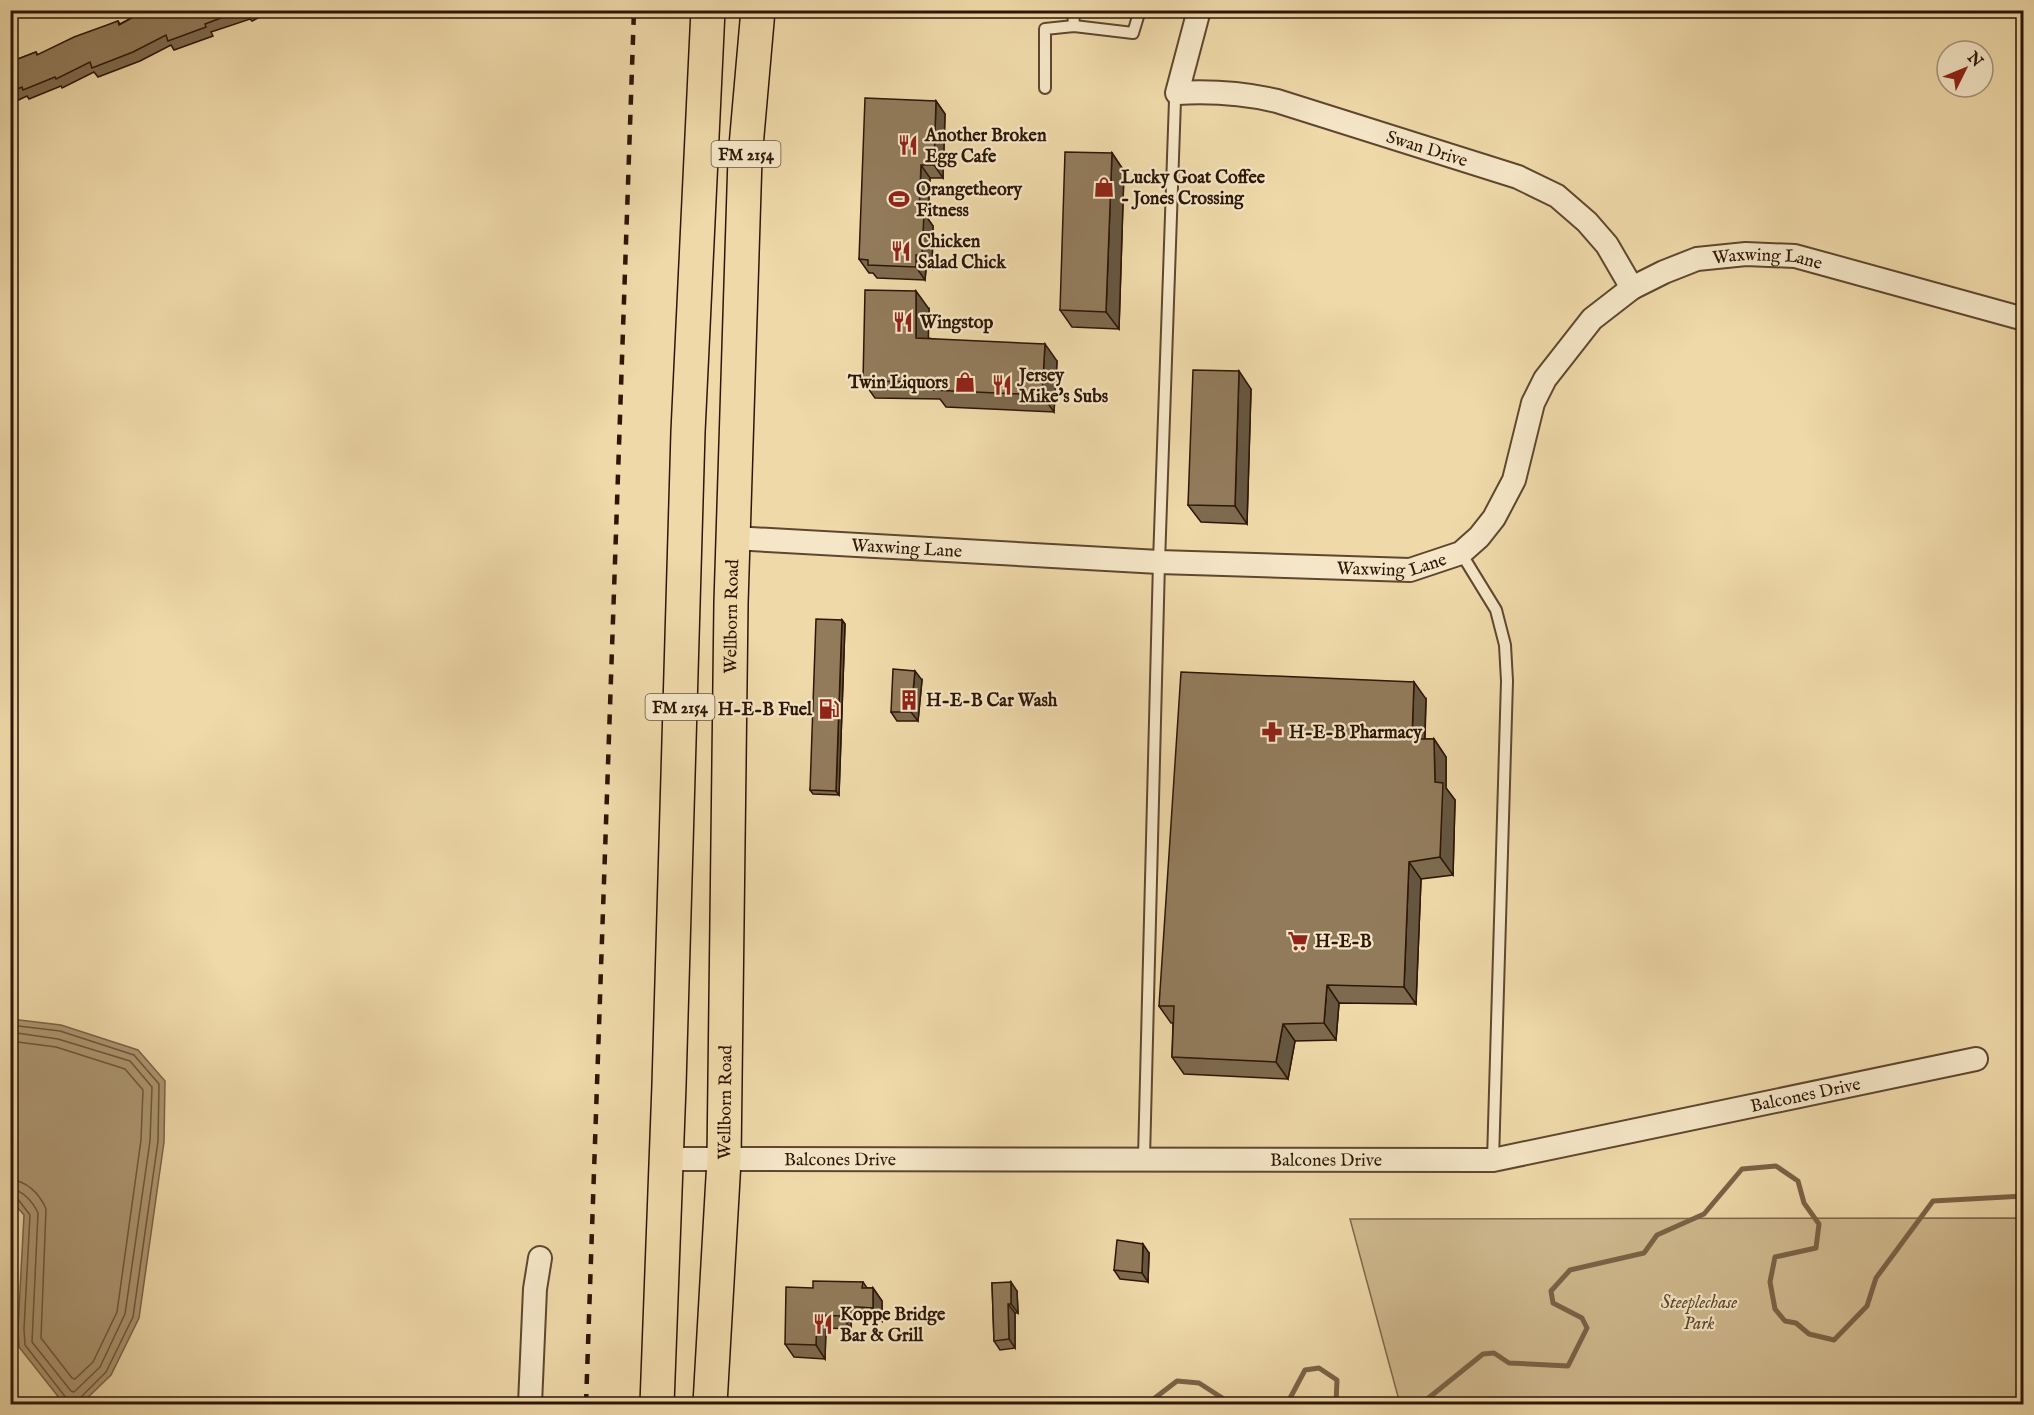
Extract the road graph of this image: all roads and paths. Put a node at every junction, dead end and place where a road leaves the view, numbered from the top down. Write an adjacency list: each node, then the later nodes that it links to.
1 (708, 10): 16 (main road, FM 2154)
2 (758, 10): 11 (main road, Wellborn Road / FM 2154)
3 (1073, 10): 6 (lane)
4 (1140, 10): 6 (lane)
5 (1199, 10): 8 (street)
6 (1074, 26): 7 (lane)
7 (1045, 88)
8 (1177, 93): 9 (street, Swan Drive); 13 (lane)
9 (1632, 288): 10 (street, Waxwing Lane); 12 (street, Waxwing Lane)
10 (2024, 319)
11 (733, 538): 13 (street, Waxwing Lane); 17 (main road, Wellborn Road / FM 2154)
12 (1461, 553): 13 (street, Waxwing Lane); 18 (lane)
13 (1159, 562): 15 (lane)
14 (1976, 1059): 18 (street, Balcones Drive)
15 (1144, 1158): 17 (street, Balcones Drive); 18 (street, Balcones Drive)
16 (666, 1159): 17 (street, Balcones Drive); 21 (main road, FM 2154)
17 (724, 1160): 22 (main road, Wellborn Road / FM 2154)
18 (1493, 1160)
19 (540, 1258): 20 (street)
20 (530, 1404)
21 (657, 1404)
22 (710, 1404)

